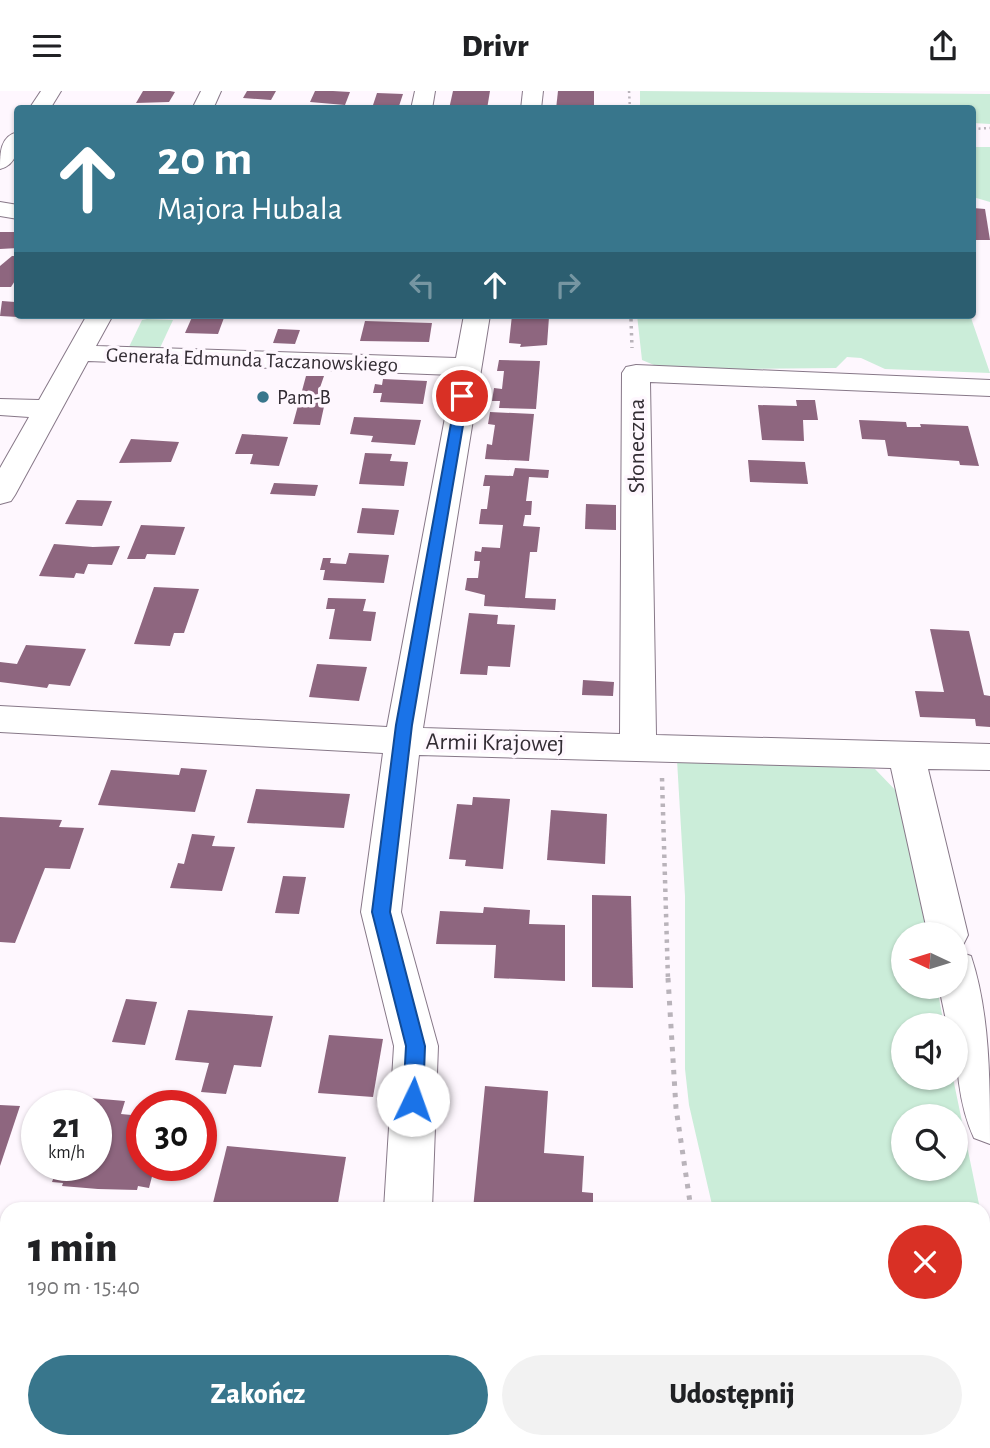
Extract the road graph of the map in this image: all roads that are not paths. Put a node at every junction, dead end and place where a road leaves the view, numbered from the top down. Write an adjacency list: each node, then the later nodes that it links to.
1 (14, 143): 2 (street)
2 (0, 162)
3 (98, 319): 5 (street, Generała Edmunda Taczanowskiego)
4 (476, 319): 6 (street)
5 (79, 353): 6 (street, Generała Edmunda Taczanowskiego); 9 (street, Generała Edmunda Taczanowskiego)
6 (467, 367): 12 (street)
7 (990, 388): 13 (street, Słoneczna)
8 (0, 407): 9 (street)
9 (47, 409): 10 (street, Generała Edmunda Taczanowskiego)
10 (0, 495)
11 (0, 719): 12 (street, Armii Krajowej)
12 (402, 741): 13 (street, Armii Krajowej); 18 (street)
13 (638, 746): 14 (street, Armii Krajowej)
14 (905, 753): 15 (street, Armii Krajowej); 16 (street)
15 (990, 757)
16 (945, 922)
17 (963, 999): 19 (street)
18 (404, 1000): 20 (street)
19 (988, 1103)
20 (408, 1202)

